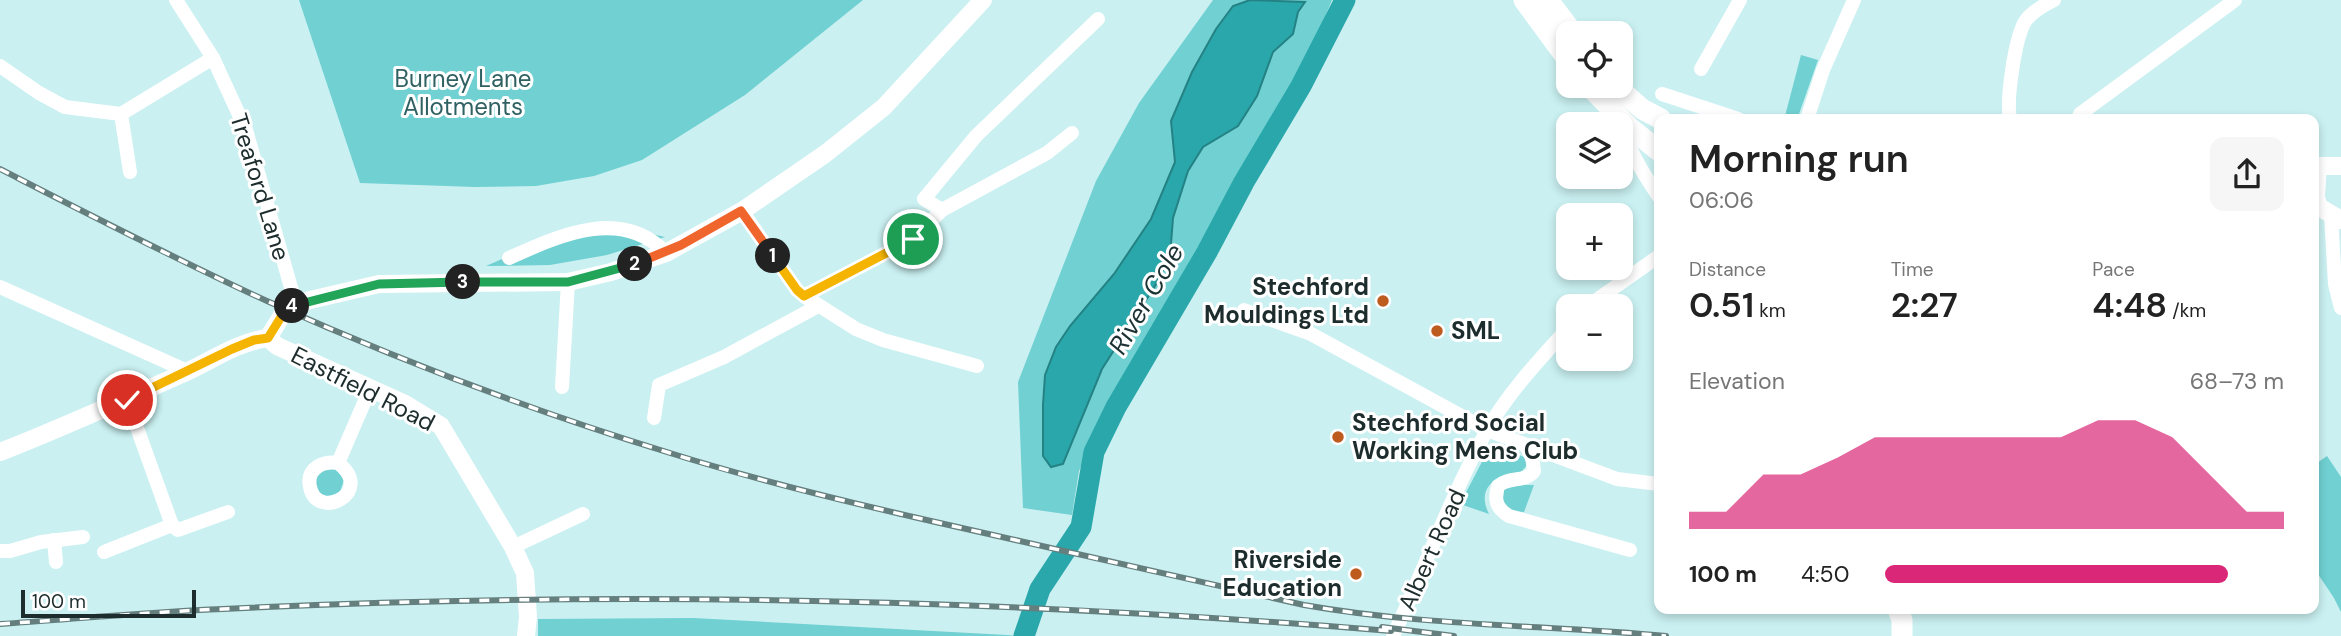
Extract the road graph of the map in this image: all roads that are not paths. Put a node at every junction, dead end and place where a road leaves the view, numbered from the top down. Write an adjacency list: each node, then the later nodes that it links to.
1 (176, 0): 13 (street, Treaford Lane)
2 (983, 0): 35 (street)
3 (1524, 0): 12 (main road)
4 (1548, 0): 11 (main road)
5 (1740, 0): 15 (street)
6 (1854, 0): 23 (street)
7 (2054, 0): 9 (street)
8 (2235, 0): 25 (street)
9 (2035, 4): 24 (street)
10 (1098, 19): 34 (street)
11 (1564, 21)
12 (1556, 44)
13 (213, 58): 21 (street); 44 (street, Treaford Lane)
14 (0, 66): 21 (street)
15 (1701, 69)
16 (1662, 94): 19 (street)
17 (1600, 98): 20 (main road)
18 (1630, 98): 19 (main road)
19 (1671, 109): 22 (street)
20 (1611, 112)
21 (121, 114): 32 (street)
22 (1704, 114)
23 (1809, 114)
24 (2010, 114)
25 (2080, 114)
26 (1072, 133): 34 (street)
27 (1633, 133): 28 (main road)
28 (1654, 148)
29 (1633, 153): 33 (street)
30 (2319, 166): 31 (street)
31 (2341, 166)
32 (130, 172)
33 (1654, 190)
34 (942, 210): 43 (street)
35 (741, 211): 37 (street); 43 (street)
36 (2326, 212): 46 (street)
37 (666, 253): 38 (street); 40 (street)
38 (509, 258)
39 (1654, 260): 42 (street)
40 (568, 282): 44 (street); 52 (street)
41 (0, 287): 51 (street)
42 (1605, 294)
43 (804, 296): 45 (street)
44 (296, 305): 48 (street)
45 (818, 306): 50 (street); 55 (street)
46 (2341, 308)
47 (1244, 310): 56 (street)
48 (268, 338): 51 (street); 53 (street, Eastfield Road)
49 (1556, 341): 56 (street, Albert Road)
50 (977, 366)
51 (187, 371): 54 (street)
52 (562, 387)
53 (370, 389): 59 (street); 66 (street, Eastfield Road)
54 (127, 400): 58 (street); 63 (street)
55 (654, 418)
56 (1487, 430): 57 (street); 73 (street, Albert Road)
57 (1525, 445): 60 (street); 67 (street)
58 (0, 452)
59 (338, 463)
60 (1654, 483)
61 (228, 512): 63 (street)
62 (583, 514): 66 (street)
63 (172, 526): 69 (street)
64 (83, 537): 65 (street)
65 (54, 540): 68 (street); 70 (street)
66 (513, 547): 72 (street, Eastfield Road)
67 (1630, 550)
68 (0, 551)
69 (104, 552)
70 (56, 562)
71 (1900, 614): 74 (main road)
72 (526, 636)
73 (1393, 636)
74 (1902, 636)

